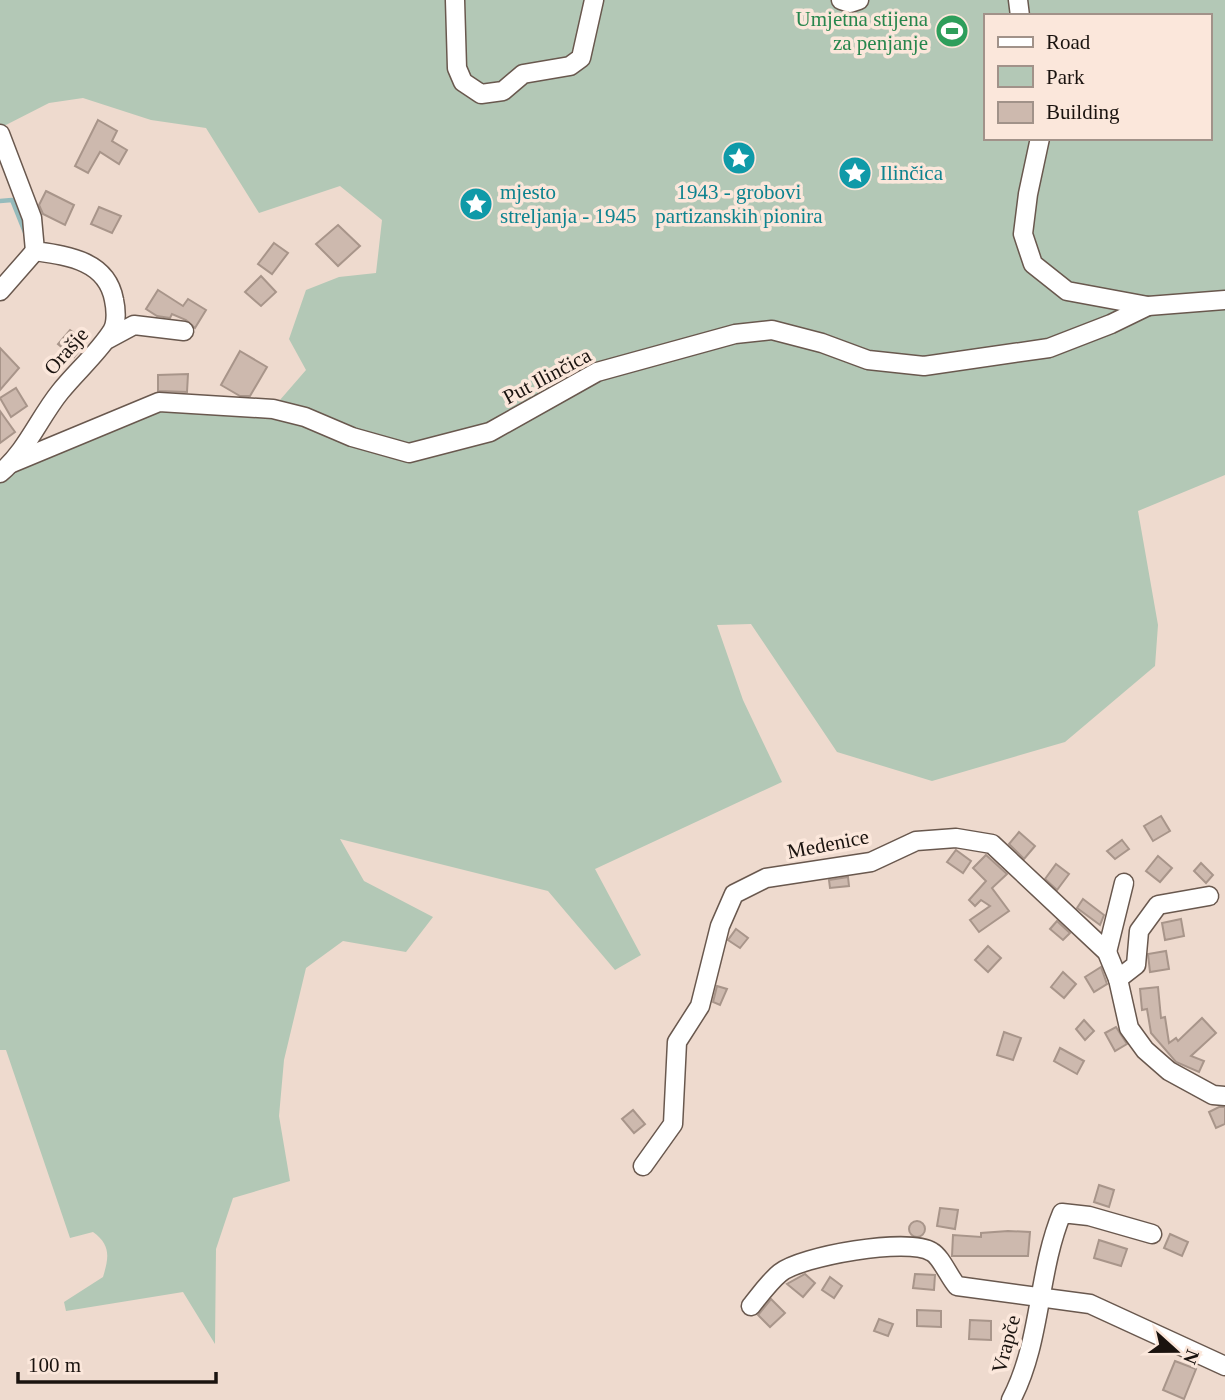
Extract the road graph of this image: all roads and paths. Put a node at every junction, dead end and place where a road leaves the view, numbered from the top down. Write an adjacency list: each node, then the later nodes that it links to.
1 (455, 0): 2 (street)
2 (594, 0)
3 (841, 0): 4 (street)
4 (859, 0)
5 (0, 134): 7 (street)
6 (1040, 140): 10 (street, Put Ilinčica)
7 (35, 251): 8 (street); 12 (street, Orašje)
8 (0, 291)
9 (1225, 300): 10 (street, Put Ilinčica)
10 (1148, 306): 13 (street, Put Ilinčica)
11 (184, 331): 12 (street)
12 (105, 341): 13 (street, Orašje)
13 (6, 468)
14 (1124, 883): 16 (street)
15 (1209, 896): 17 (street)
16 (1107, 952): 17 (street, Medenice); 19 (street, Medenice)
17 (1118, 979): 18 (street, Medenice)
18 (1225, 1096)
19 (643, 1166)
20 (1152, 1234): 21 (street, Vrapče)
21 (1042, 1299): 22 (street); 23 (street); 24 (street, Vrapče)
22 (751, 1306)
23 (1225, 1366)
24 (1011, 1400)

